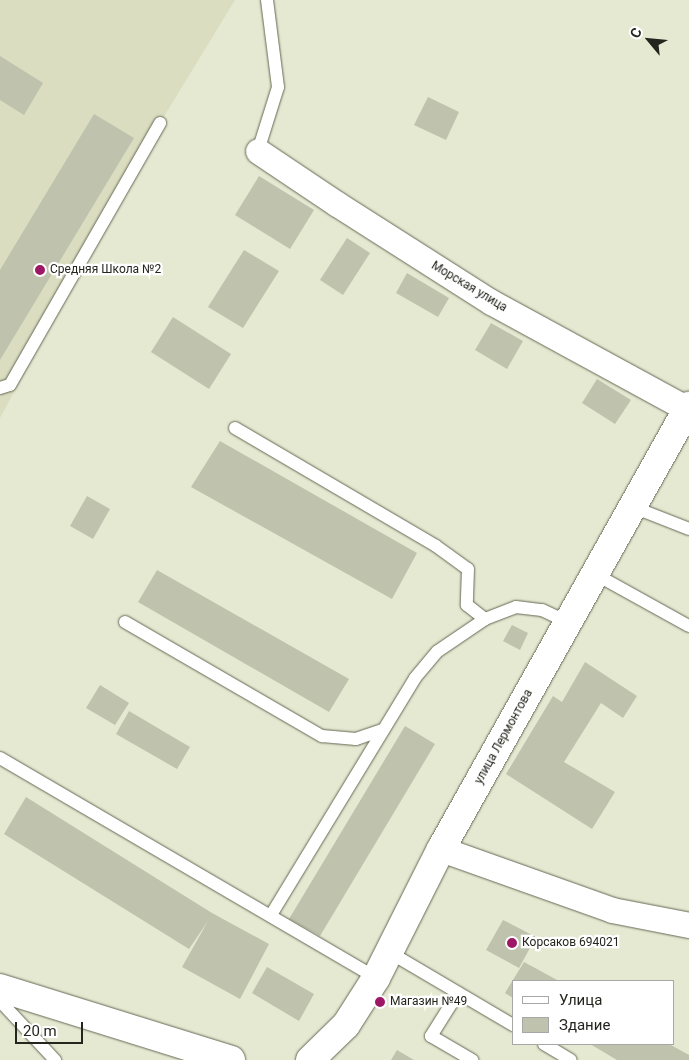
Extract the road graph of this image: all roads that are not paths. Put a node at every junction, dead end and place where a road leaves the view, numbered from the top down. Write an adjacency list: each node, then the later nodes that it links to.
1 (267, 0): 3 (lane)
2 (160, 123): 4 (lane)
3 (258, 151): 5 (street, Морская улица)
4 (0, 388)
5 (688, 407): 7 (street, улица Лермонтова)
6 (235, 428): 10 (lane)
7 (633, 507): 8 (lane); 9 (street, улица Лермонтова)
8 (689, 529)
9 (595, 574): 12 (street, улица Лермонтова); 13 (lane)
10 (485, 620): 12 (lane); 14 (lane)
11 (125, 622): 14 (lane)
12 (568, 622): 16 (street, улица Лермонтова)
13 (689, 626)
14 (382, 730): 17 (lane)
15 (0, 758): 17 (lane)
16 (441, 850): 18 (street); 19 (street, улица Лермонтова)
17 (271, 915): 20 (lane)
18 (689, 925)
19 (389, 952): 20 (street, улица Лермонтова); 22 (lane)
20 (376, 978): 28 (street, улица Лермонтова)
21 (0, 988): 27 (street)
22 (458, 992): 24 (lane); 29 (lane)
23 (0, 1001): 26 (lane)
24 (512, 1024)
25 (546, 1045): 30 (lane)
26 (54, 1060)
27 (231, 1060)
28 (310, 1060)
29 (472, 1060)
30 (571, 1060)

